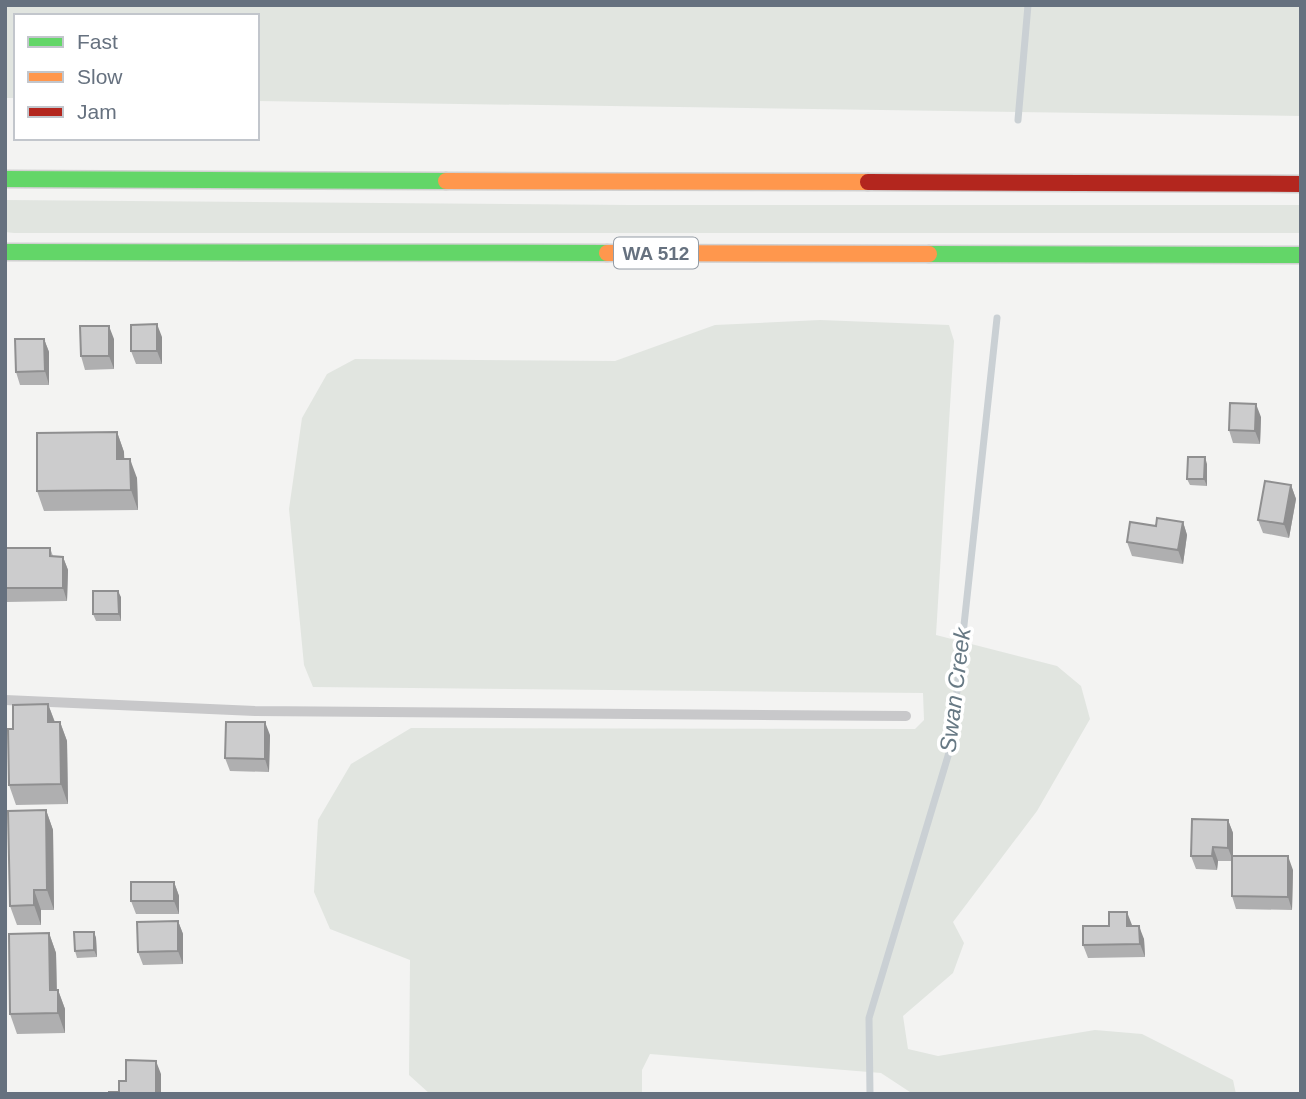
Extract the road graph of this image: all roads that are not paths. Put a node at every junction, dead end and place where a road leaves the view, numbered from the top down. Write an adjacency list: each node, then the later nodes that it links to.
1 (9, 180): 2 (highway)
2 (1301, 184)
3 (8, 252): 4 (highway, WA 512)
4 (1301, 255)
5 (5, 700): 6 (lane)
6 (906, 716)

